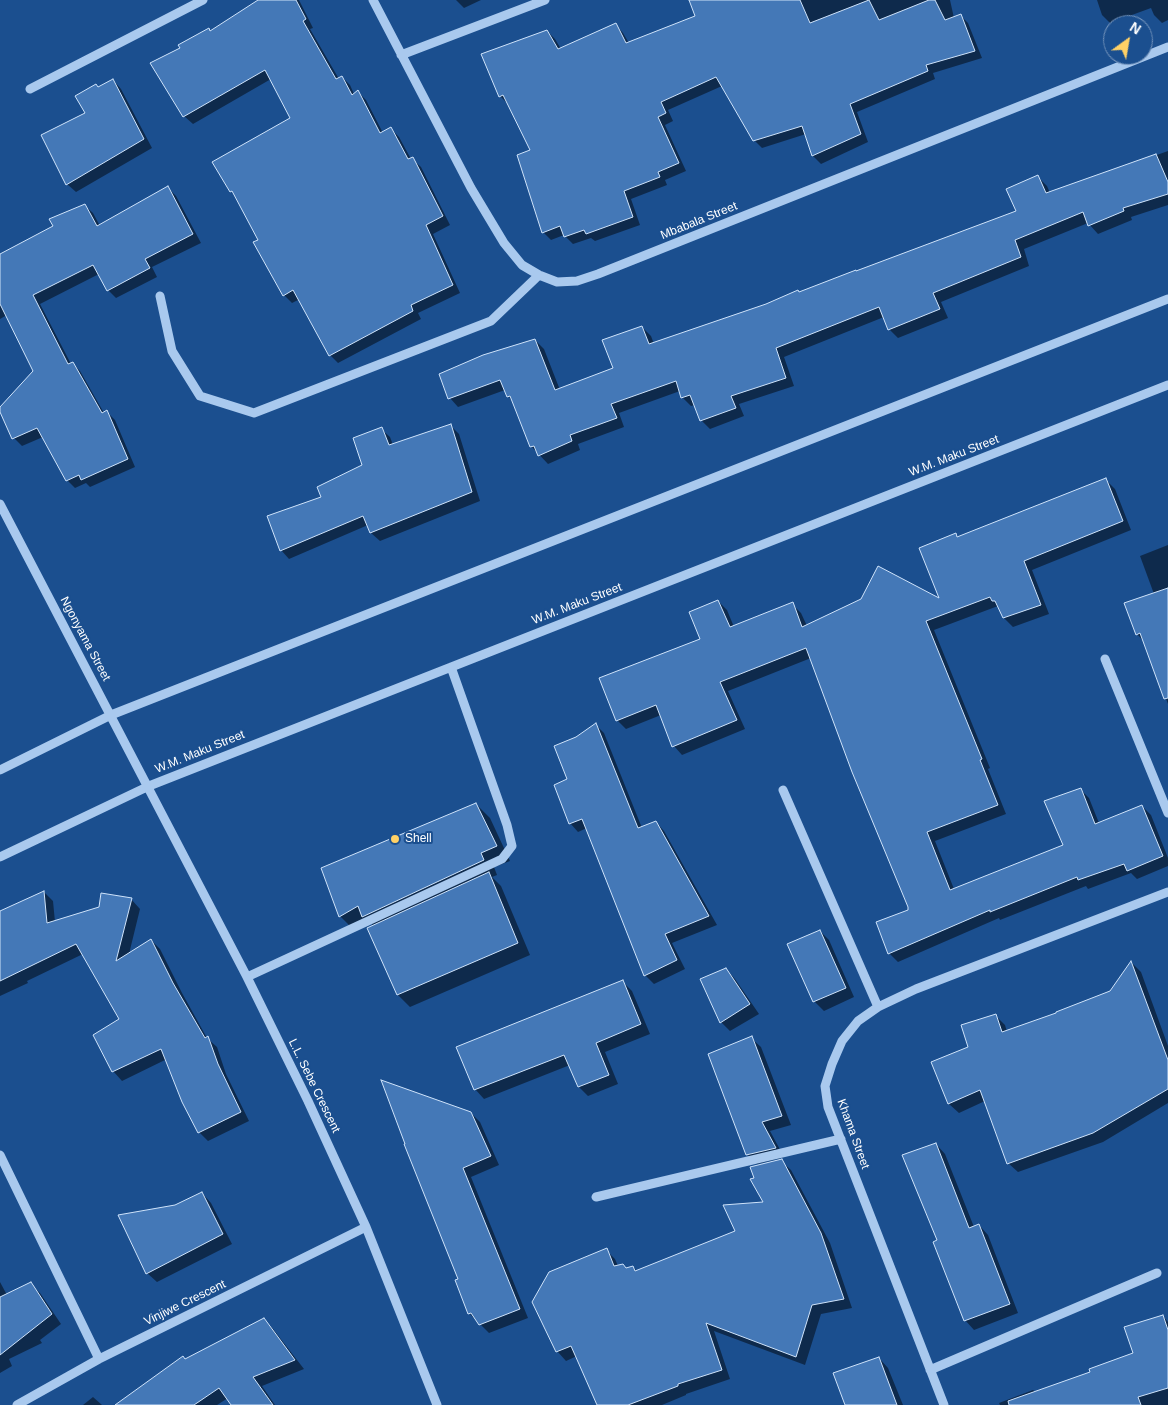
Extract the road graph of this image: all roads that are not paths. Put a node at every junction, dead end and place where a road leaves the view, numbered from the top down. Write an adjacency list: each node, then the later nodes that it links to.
1 (203, 0): 6 (street)
2 (373, 0): 5 (street, Mbabala Street)
3 (545, 0): 5 (street)
4 (1168, 46): 7 (street, Mbabala Street)
5 (401, 55): 7 (street, Mbabala Street)
6 (30, 89)
7 (539, 275): 8 (street)
8 (160, 296)
9 (1168, 299): 14 (street)
10 (1168, 385): 13 (street, W.M. Maku Street)
11 (0, 504): 14 (street, Ngonyama Street)
12 (1105, 659): 18 (street)
13 (451, 667): 16 (street, W.M. Maku Street); 21 (street)
14 (111, 715): 15 (street); 16 (street, Ngonyama Street)
15 (0, 770)
16 (148, 786): 19 (street, W.M. Maku Street); 21 (street, L.L. Sebe Crescent)
17 (783, 790): 22 (street)
18 (1168, 813)
19 (0, 857)
20 (1168, 892): 22 (street, Khama Street)
21 (247, 977): 26 (street, L.L. Sebe Crescent)
22 (878, 1007): 23 (street, Khama Street)
23 (841, 1139): 25 (street); 29 (street, Khama Street)
24 (0, 1155): 28 (street)
25 (596, 1197)
26 (366, 1227): 28 (street, Vinjiwe Crescent); 31 (street, L.L. Sebe Crescent)
27 (1157, 1273): 29 (street)
28 (99, 1359): 30 (street, Vinjiwe Crescent)
29 (930, 1370): 32 (street, Khama Street)
30 (17, 1405)
31 (437, 1405)
32 (944, 1405)

